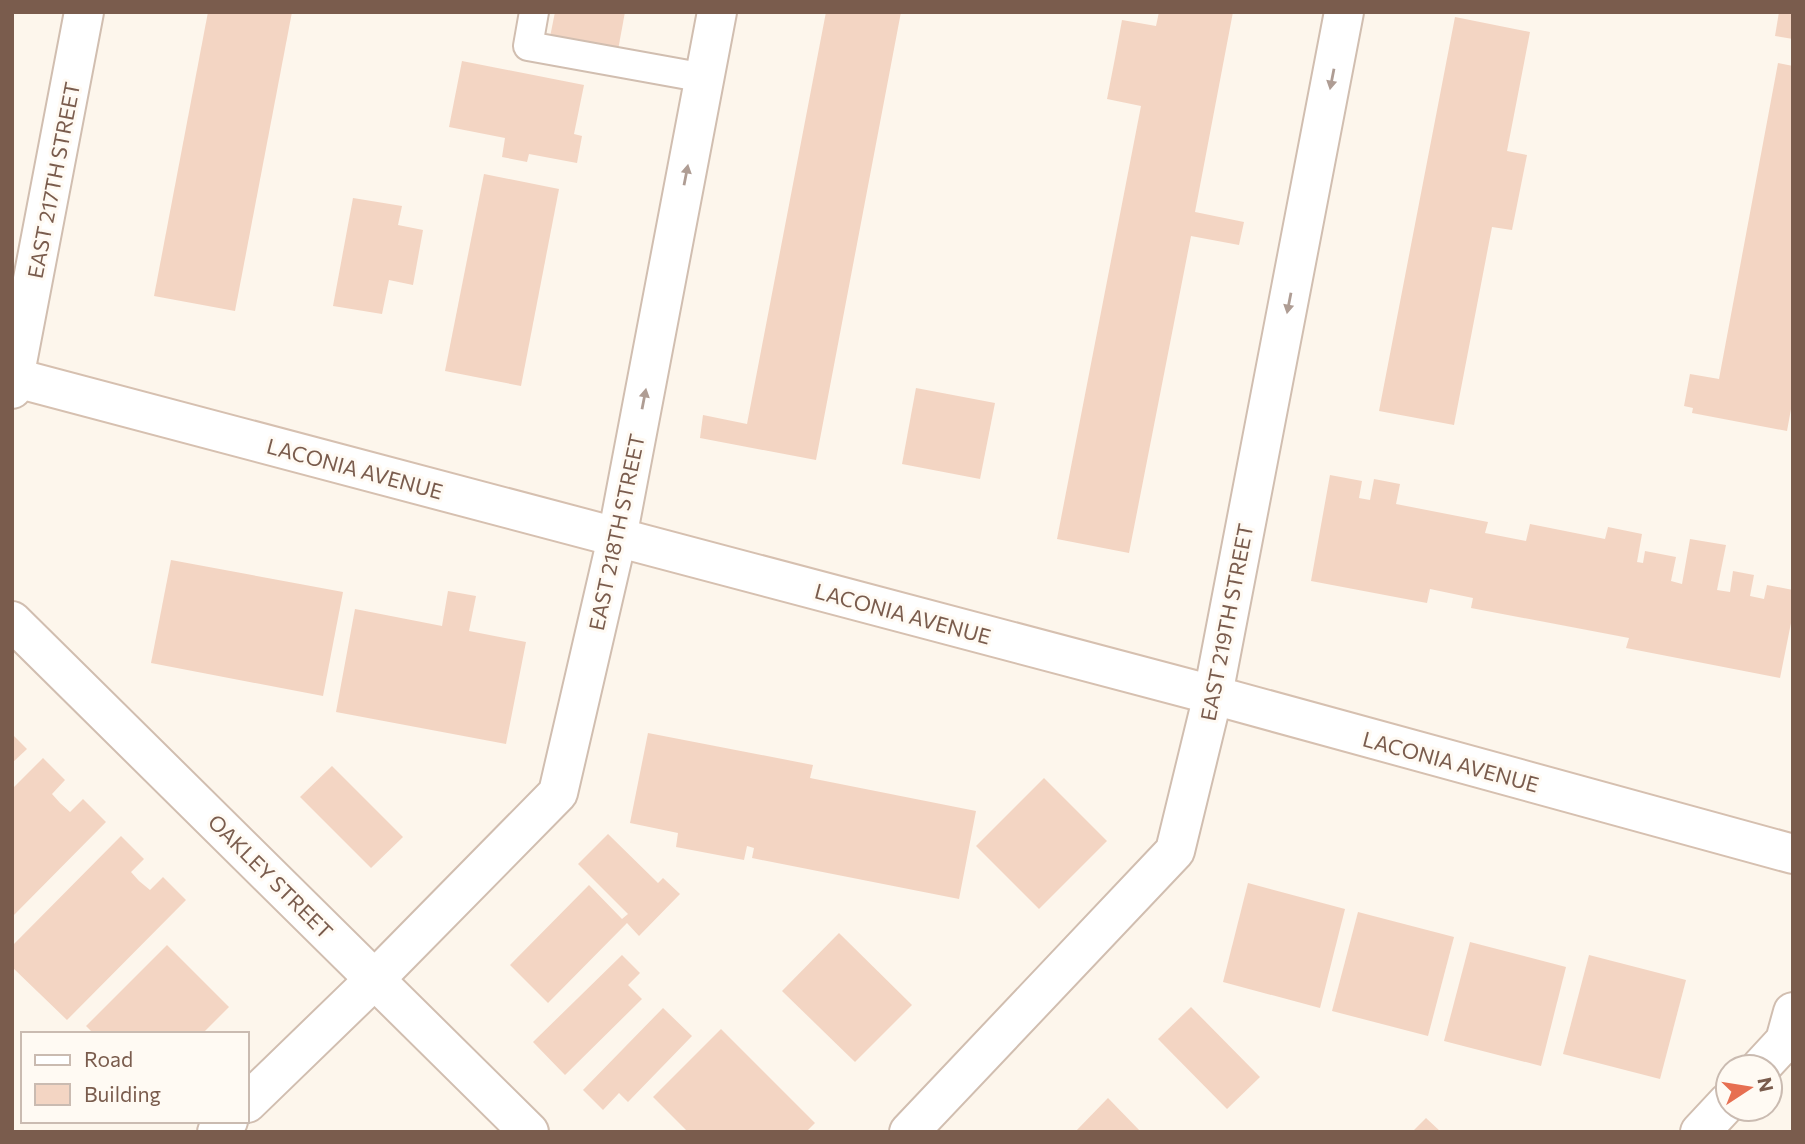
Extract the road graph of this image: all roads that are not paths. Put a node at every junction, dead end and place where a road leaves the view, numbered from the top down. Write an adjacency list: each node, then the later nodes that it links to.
1 (84, 12): 6 (street, EAST 217TH STREET)
2 (534, 12): 5 (lane)
3 (717, 12): 5 (street, EAST 218TH STREET)
4 (1345, 12): 9 (street, EAST 219TH STREET, one-way to 9)
5 (705, 78): 7 (street, EAST 218TH STREET, one-way to 5)
6 (13, 381): 7 (street, LACONIA AVENUE)
7 (617, 538): 9 (street, LACONIA AVENUE); 11 (street, EAST 218TH STREET)
8 (12, 621): 11 (street, OAKLEY STREET)
9 (1213, 695): 10 (street, LACONIA AVENUE); 15 (street, EAST 219TH STREET)
10 (1793, 854)
11 (375, 979): 12 (street, EAST 218TH STREET); 14 (street, OAKLEY STREET)
12 (248, 1102)
13 (1714, 1117): 16 (street)
14 (529, 1132)
15 (909, 1132)
16 (1700, 1132)

